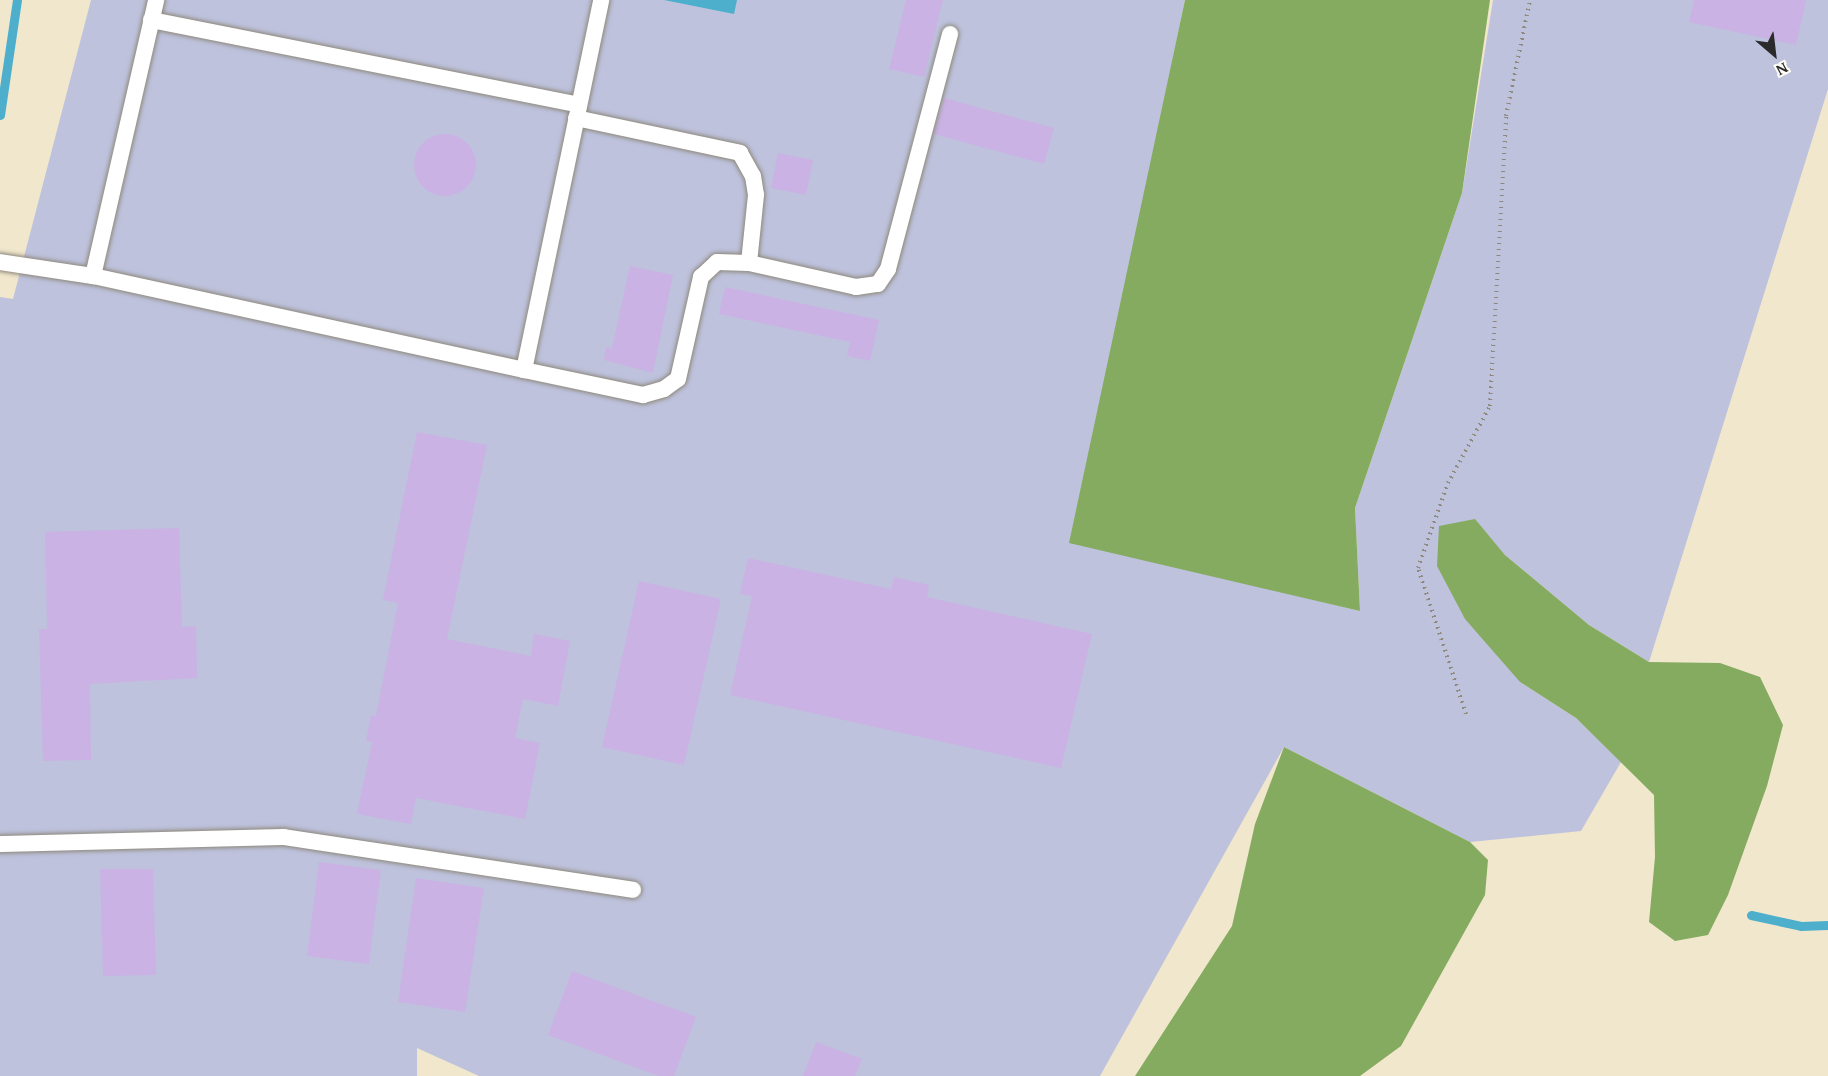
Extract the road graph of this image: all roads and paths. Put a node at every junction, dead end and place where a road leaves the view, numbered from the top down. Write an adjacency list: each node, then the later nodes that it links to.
1 (156, 0): 4 (lane)
2 (601, 0): 6 (lane)
3 (1530, 0): 11 (path)
4 (151, 20): 6 (lane); 9 (lane)
5 (950, 34): 8 (lane)
6 (578, 112): 8 (lane); 10 (lane)
7 (0, 262): 9 (lane)
8 (748, 263): 10 (lane)
9 (93, 276): 10 (lane)
10 (524, 370)
11 (1466, 714)
12 (0, 844): 13 (lane)
13 (633, 890)

